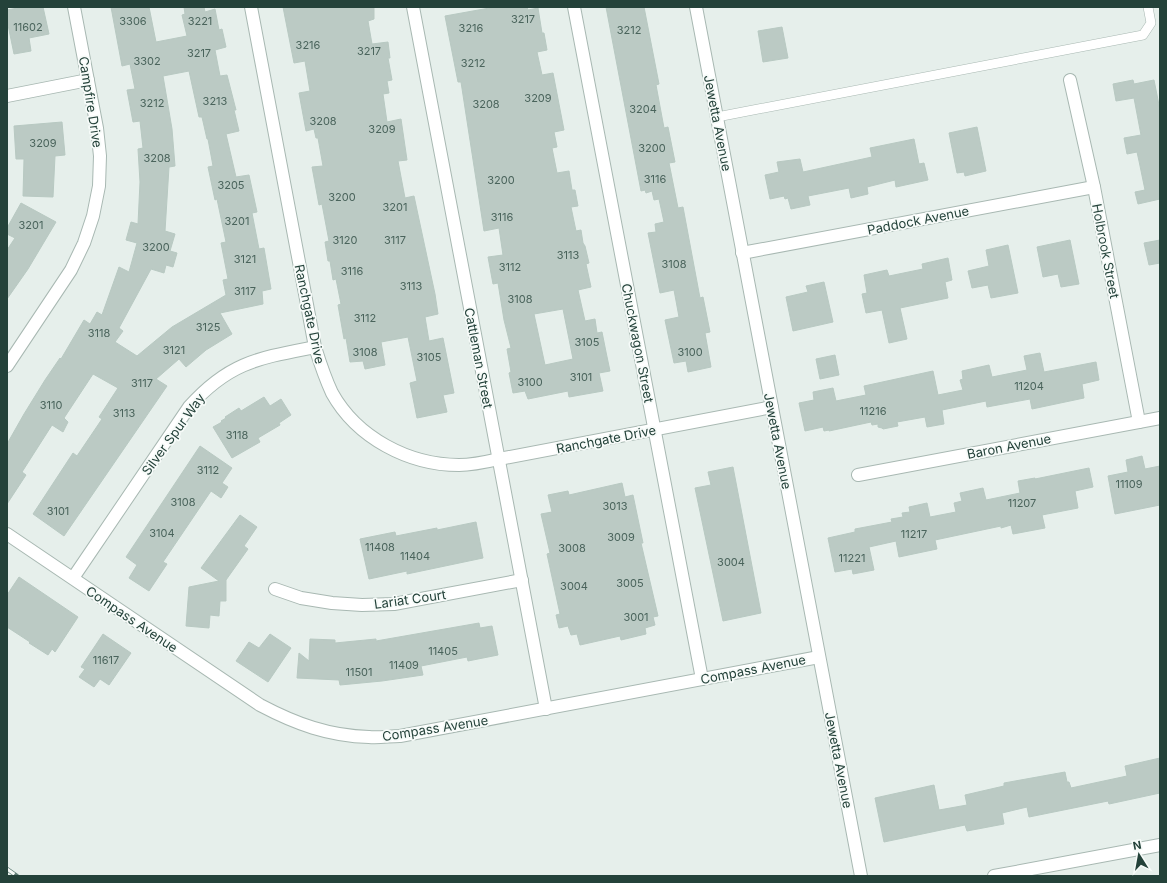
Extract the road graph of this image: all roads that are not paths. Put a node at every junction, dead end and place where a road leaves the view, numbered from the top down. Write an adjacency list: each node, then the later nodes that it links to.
1 (74, 7): 7 (street, Campfire Drive)
2 (251, 7): 13 (street, Ranchgate Drive)
3 (413, 7): 19 (street, Cattleman Street)
4 (574, 7): 18 (street, Chuckwagon Street)
5 (696, 7): 10 (street, Jewetta Avenue)
6 (1148, 7): 10 (lane)
7 (88, 80): 9 (street); 14 (street, Campfire Drive)
8 (1070, 80): 11 (street, Holbrook Street)
9 (7, 96)
10 (717, 117): 12 (street, Jewetta Avenue)
11 (1094, 188): 12 (street, Paddock Avenue); 17 (street, Holbrook Street)
12 (742, 253): 15 (street, Jewetta Avenue)
13 (316, 347): 19 (street, Ranchgate Drive); 22 (street, Silver Spur Way)
14 (7, 366)
15 (772, 407): 18 (street, Ranchgate Drive); 25 (street, Jewetta Avenue)
16 (1160, 418): 17 (street, Baron Avenue)
17 (1139, 422): 20 (street, Baron Avenue)
18 (655, 430): 19 (street, Ranchgate Drive); 26 (street, Chuckwagon Street)
19 (499, 460): 23 (street, Cattleman Street)
20 (858, 475)
21 (7, 534): 22 (street, Compass Avenue)
22 (72, 578): 27 (street, Compass Avenue)
23 (522, 580): 24 (street, Lariat Court); 27 (street, Cattleman Street)
24 (274, 589)
25 (819, 657): 26 (street, Compass Avenue); 29 (street, Jewetta Avenue)
26 (702, 679): 27 (street, Compass Avenue)
27 (546, 708)
28 (1160, 844): 30 (street)
29 (861, 876)
30 (994, 876)

